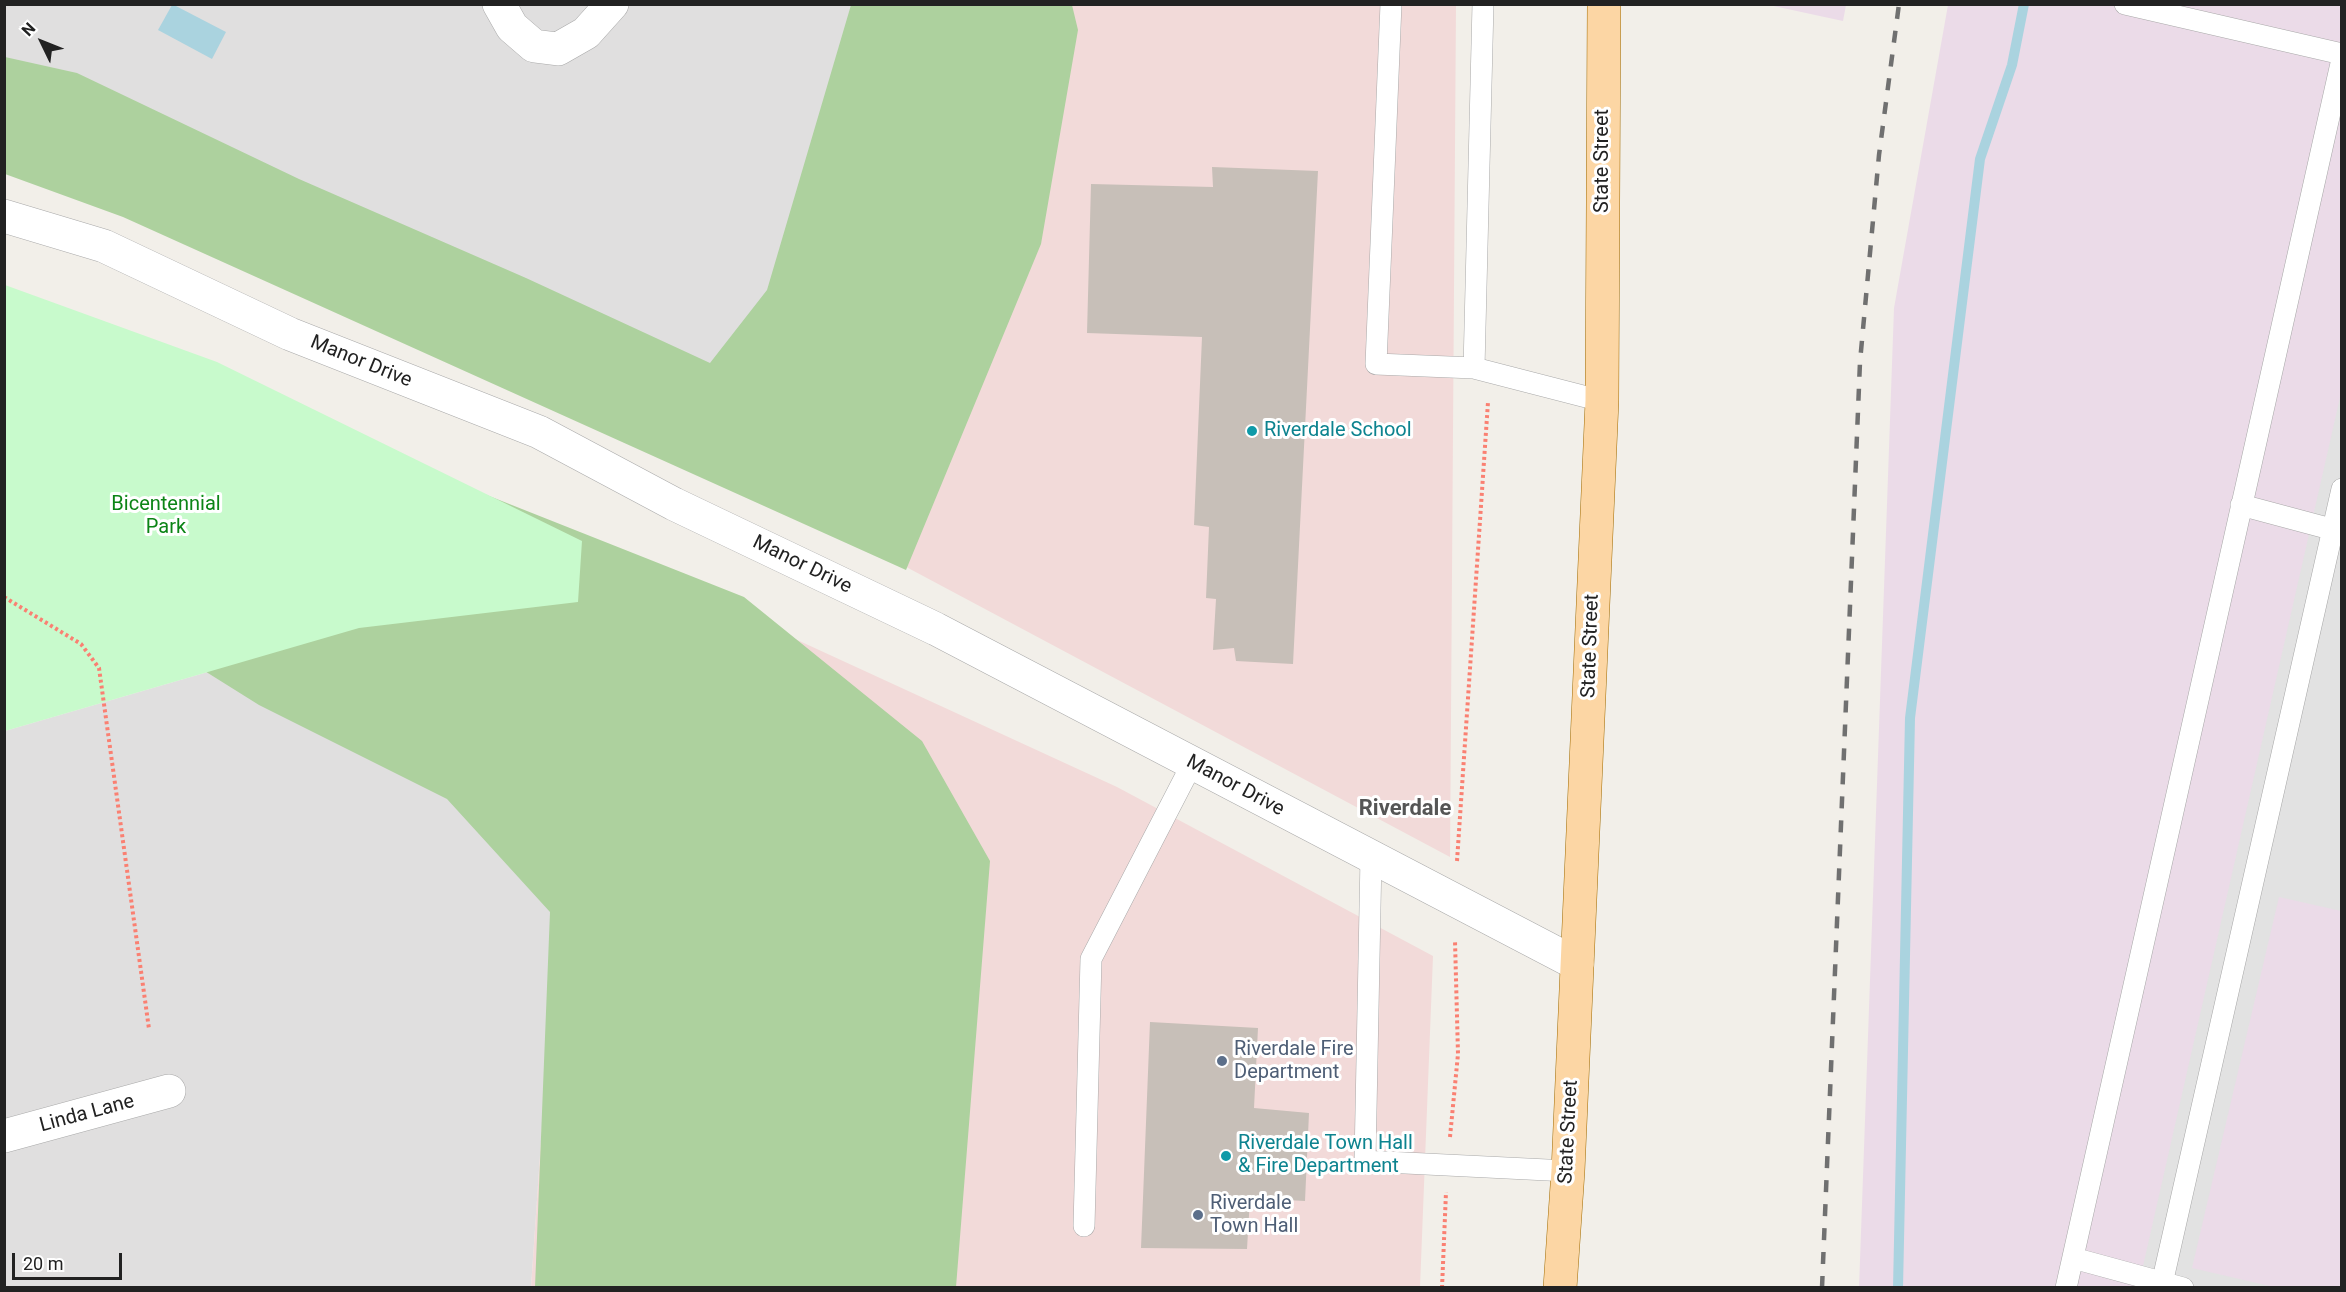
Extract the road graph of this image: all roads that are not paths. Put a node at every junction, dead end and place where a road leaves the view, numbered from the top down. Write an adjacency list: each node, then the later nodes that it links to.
1 (499, 4): 2 (street)
2 (612, 4)
3 (1391, 4): 10 (lane)
4 (1484, 4): 10 (lane)
5 (1604, 4): 11 (main road, State Street)
6 (2125, 4): 7 (lane)
7 (2342, 54)
8 (2342, 59): 13 (lane)
9 (4, 216): 15 (street, Manor Drive)
10 (1482, 370): 11 (lane)
11 (1602, 401): 17 (main road, State Street)
12 (2342, 489): 14 (lane)
13 (2241, 505): 14 (lane); 22 (lane)
14 (2337, 531): 23 (lane)
15 (1192, 764): 16 (street, Manor Drive); 21 (lane)
16 (1371, 857): 17 (street, Manor Drive); 20 (lane)
17 (1577, 964): 20 (main road, State Street)
18 (169, 1091): 19 (street, Linda Lane)
19 (4, 1136)
20 (1568, 1171): 24 (main road, State Street)
21 (1084, 1226)
22 (2073, 1258): 23 (lane); 25 (lane)
23 (2162, 1285): 26 (lane)
24 (1560, 1287)
25 (2066, 1287)
26 (2183, 1287)

